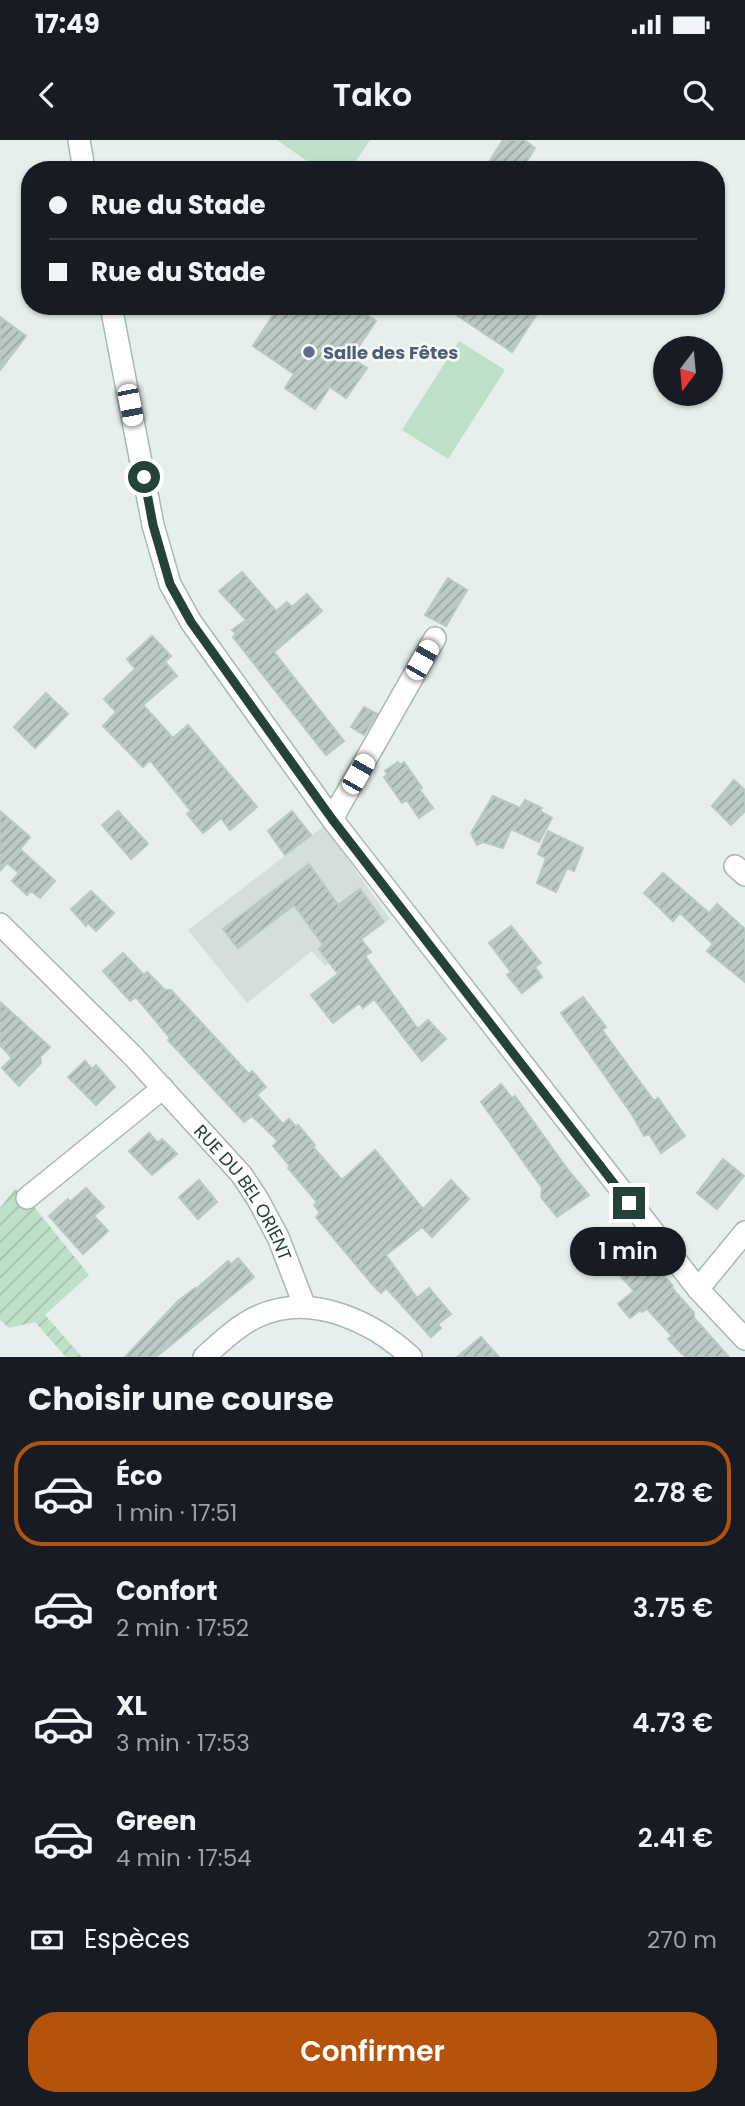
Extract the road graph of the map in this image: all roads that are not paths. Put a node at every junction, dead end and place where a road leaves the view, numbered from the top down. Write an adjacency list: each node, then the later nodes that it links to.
1 (79, 140): 2 (street)
2 (82, 161)
3 (113, 315): 5 (street)
4 (435, 638): 5 (street)
5 (332, 819): 10 (street)
6 (0, 924): 7 (street, RUE DU BEL ORIENT)
7 (163, 1088): 8 (street); 11 (street, RUE DU BEL ORIENT)
8 (27, 1198)
9 (745, 1232): 10 (street)
10 (698, 1289): 12 (street)
11 (305, 1307): 13 (street); 14 (street)
12 (745, 1339)
13 (204, 1357)
14 (411, 1357)

